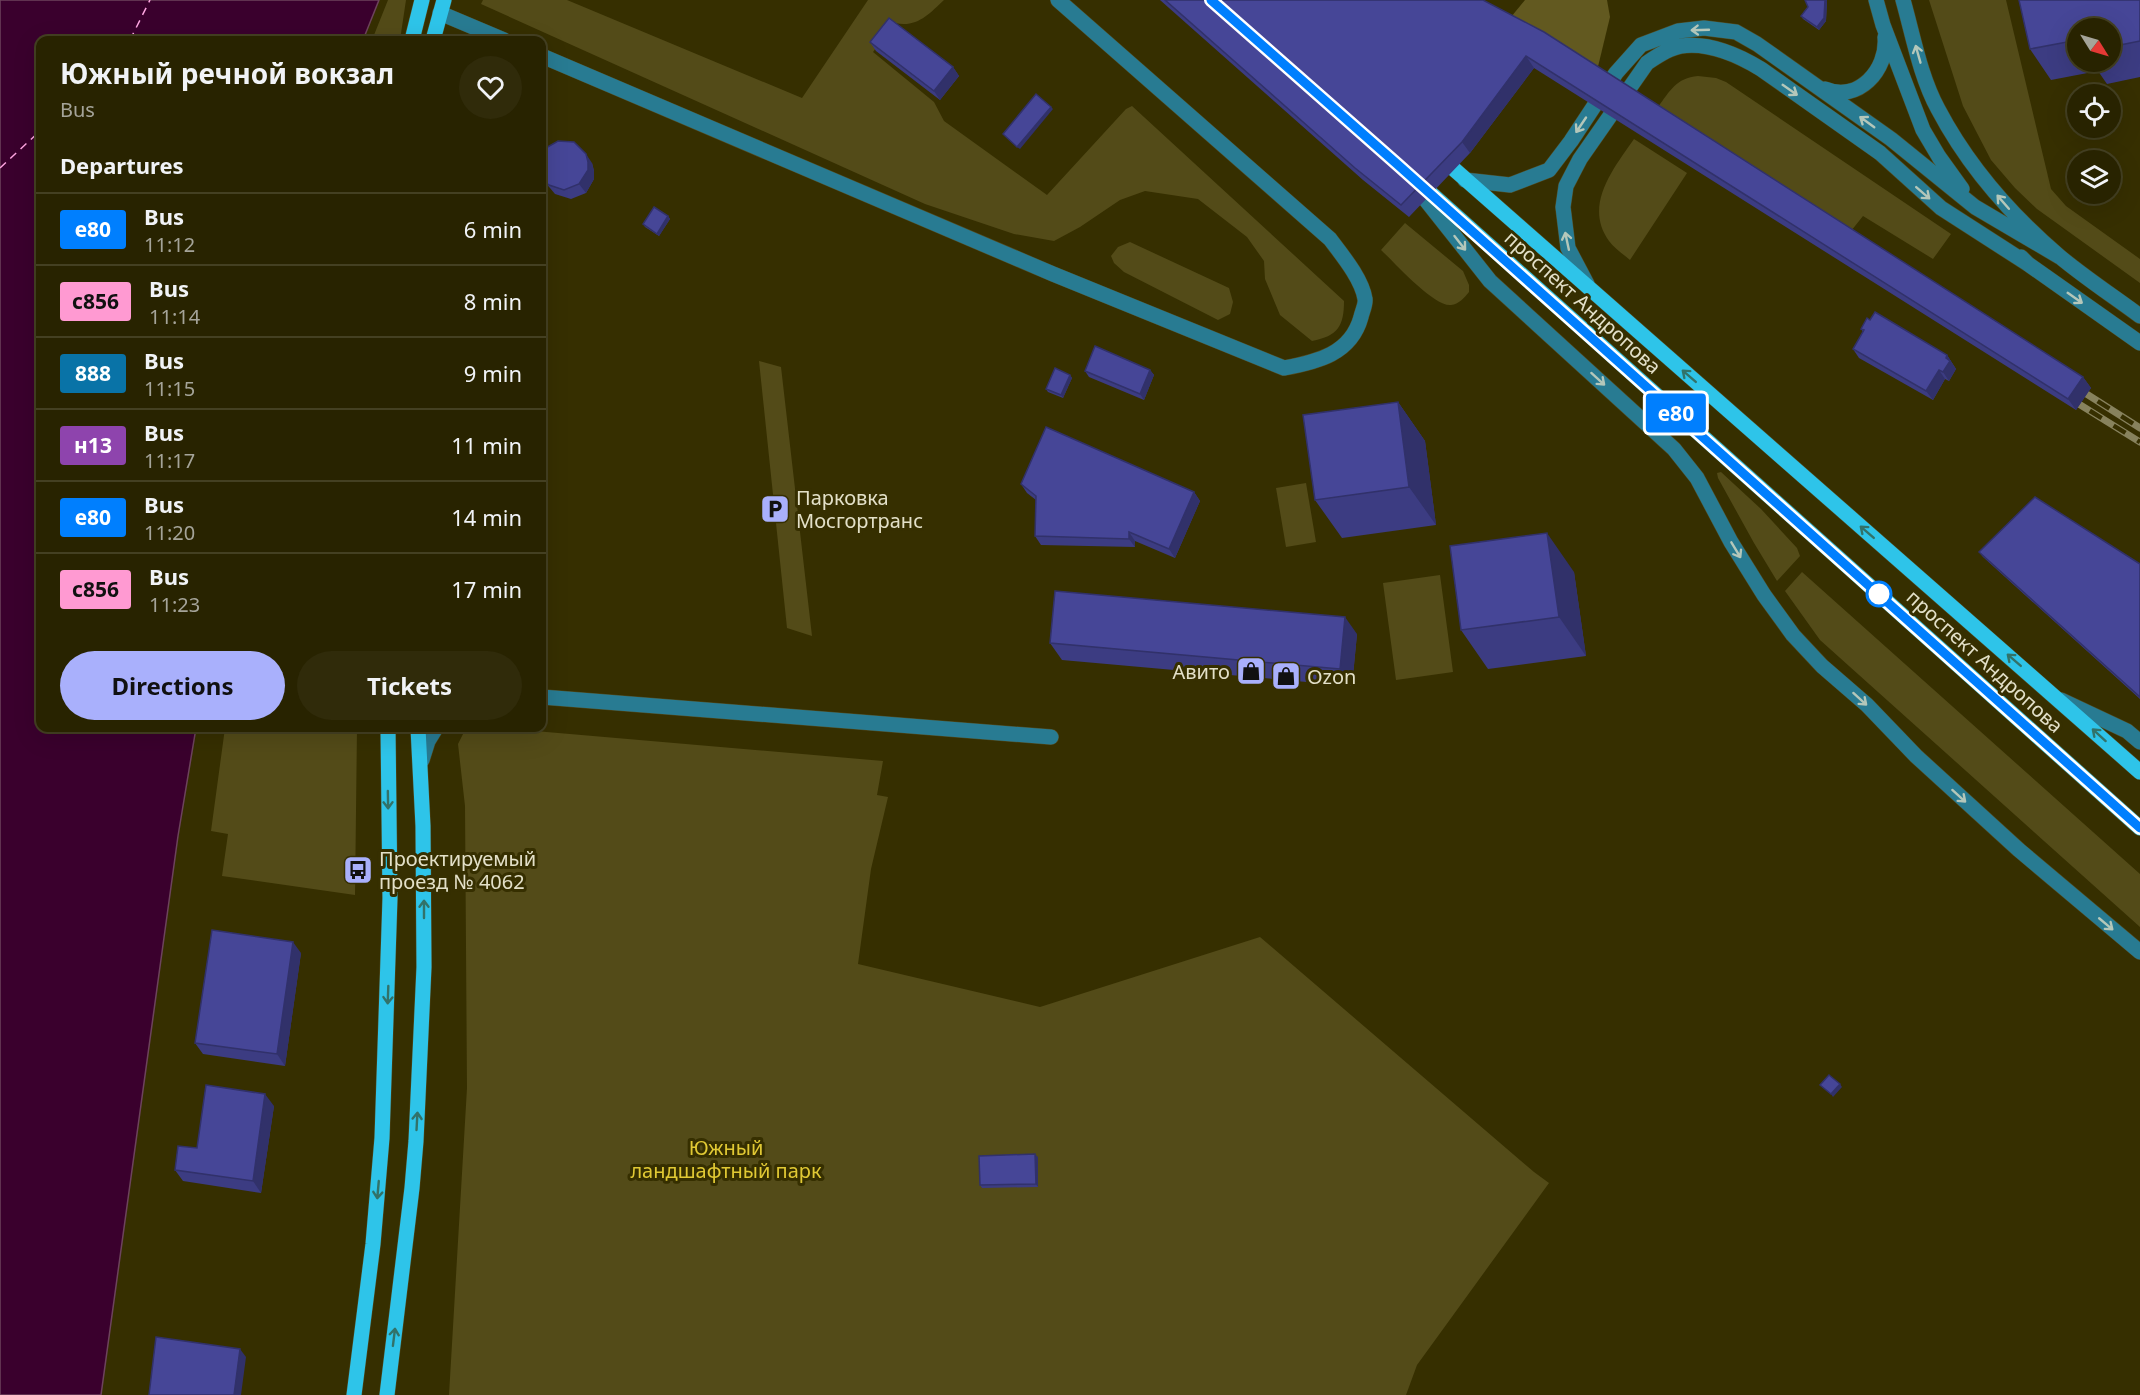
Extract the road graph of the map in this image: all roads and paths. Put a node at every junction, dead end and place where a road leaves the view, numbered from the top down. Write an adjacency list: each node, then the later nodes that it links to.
1 (422, 0): 7 (main road)
2 (1058, 0): 10 (street)
3 (1876, 0): 6 (street)
4 (1903, 0): 12 (street, one-way to 4)
5 (442, 7): 8 (main road); 9 (street)
6 (1883, 25): 11 (street); 13 (street)
7 (413, 36)
8 (434, 36)
9 (496, 36)
10 (546, 58)
11 (1817, 86): 16 (street, one-way to 11); 18 (street, one-way to 18)
12 (1937, 107): 13 (street); 20 (street, one-way to 12)
13 (1930, 142): 16 (street); 19 (street)
14 (1423, 143): 18 (main road, проспект Андропова)
15 (1880, 153): 16 (street); 21 (street, one-way to 21); 22 (street, one-way to 15)
16 (1914, 156): 19 (street)
17 (1405, 172): 34 (main road, проспект Андропова); 35 (street, one-way to 35)
18 (1465, 180): 22 (main road, проспект Андропова)
19 (1975, 207): 20 (street); 21 (street)
20 (2061, 257): 23 (street)
21 (2028, 264): 24 (street, one-way to 24)
22 (1590, 291): 26 (main road, проспект Андропова, one-way to 22)
23 (2140, 316)
24 (2140, 344)
25 (546, 697): 30 (street)
26 (2058, 699): 31 (street); 33 (main road, проспект Андропова, one-way to 26)
27 (418, 732): 32 (main road)
28 (434, 732): 32 (street)
29 (388, 735): 36 (main road, one-way to 36)
30 (1051, 737)
31 (2140, 742)
32 (422, 760): 37 (main road, one-way to 32)
33 (2140, 772)
34 (2140, 828)
35 (2140, 952)
36 (354, 1395)
37 (387, 1395)

